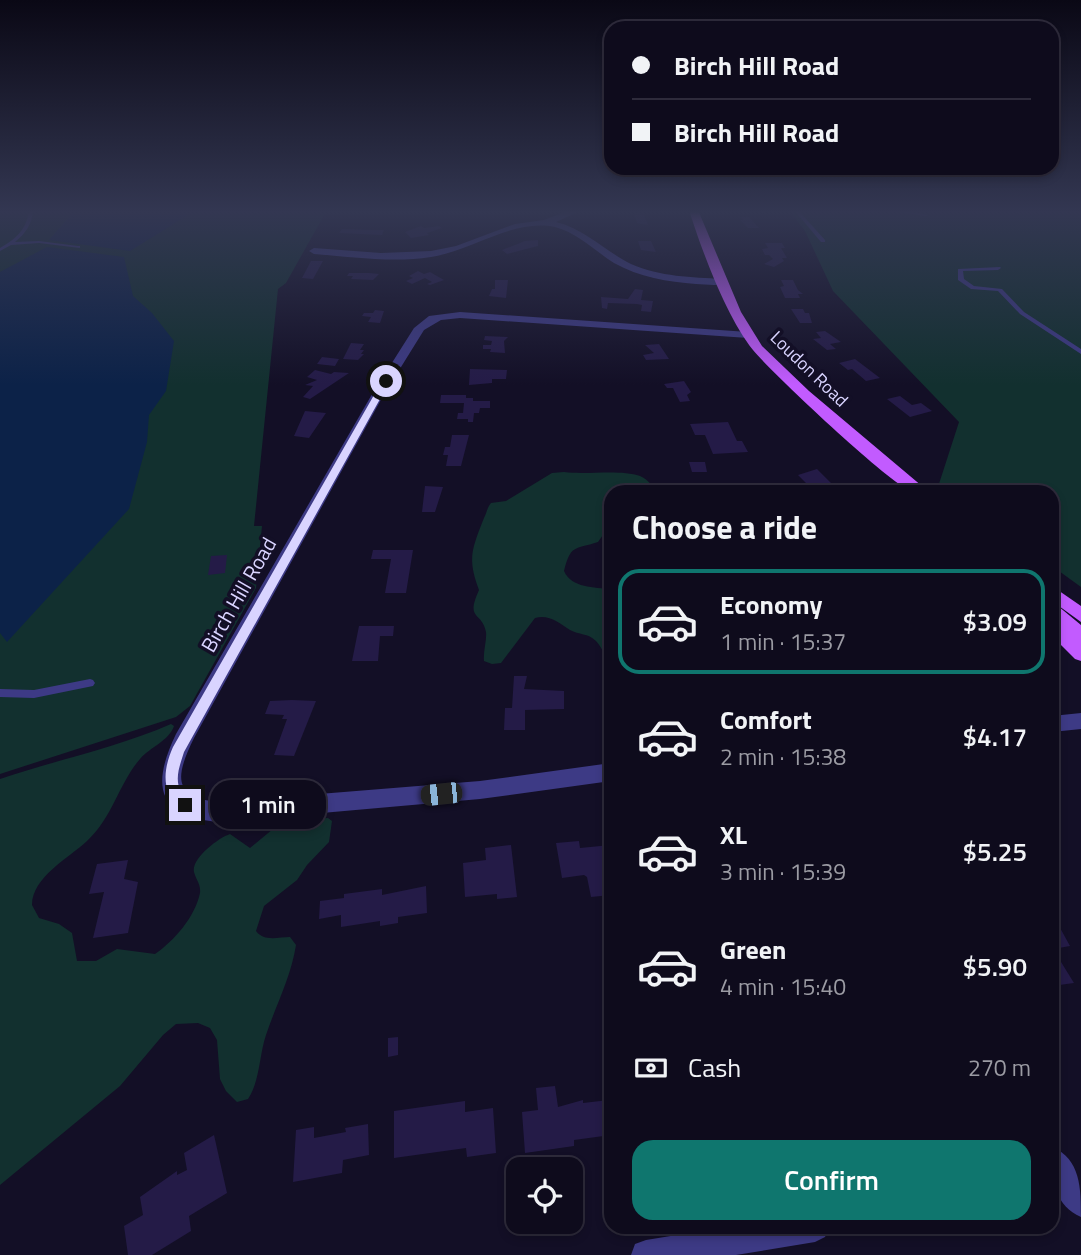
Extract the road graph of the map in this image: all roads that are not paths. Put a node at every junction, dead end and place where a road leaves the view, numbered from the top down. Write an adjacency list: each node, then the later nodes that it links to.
1 (635, 269): 4 (street)
2 (717, 269): 4 (main road, Loudon Road)
3 (987, 269): 6 (lane)
4 (722, 282): 5 (main road, Loudon Road)
5 (748, 335): 7 (main road, Loudon Road); 20 (street, Birch Hill Road)
6 (1081, 352)
7 (886, 465): 8 (main road); 9 (main road)
8 (906, 485)
9 (913, 485)
10 (1059, 598): 11 (main road)
11 (1081, 615)
12 (1059, 617): 14 (main road)
13 (1059, 632): 15 (main road)
14 (1081, 635)
15 (1081, 654)
16 (90, 683): 17 (lane)
17 (0, 693)
18 (1081, 721): 19 (street)
19 (1059, 723)
20 (604, 773)
21 (1059, 1175): 22 (street)
22 (1081, 1202)
23 (773, 1234): 24 (street)
24 (646, 1255)

